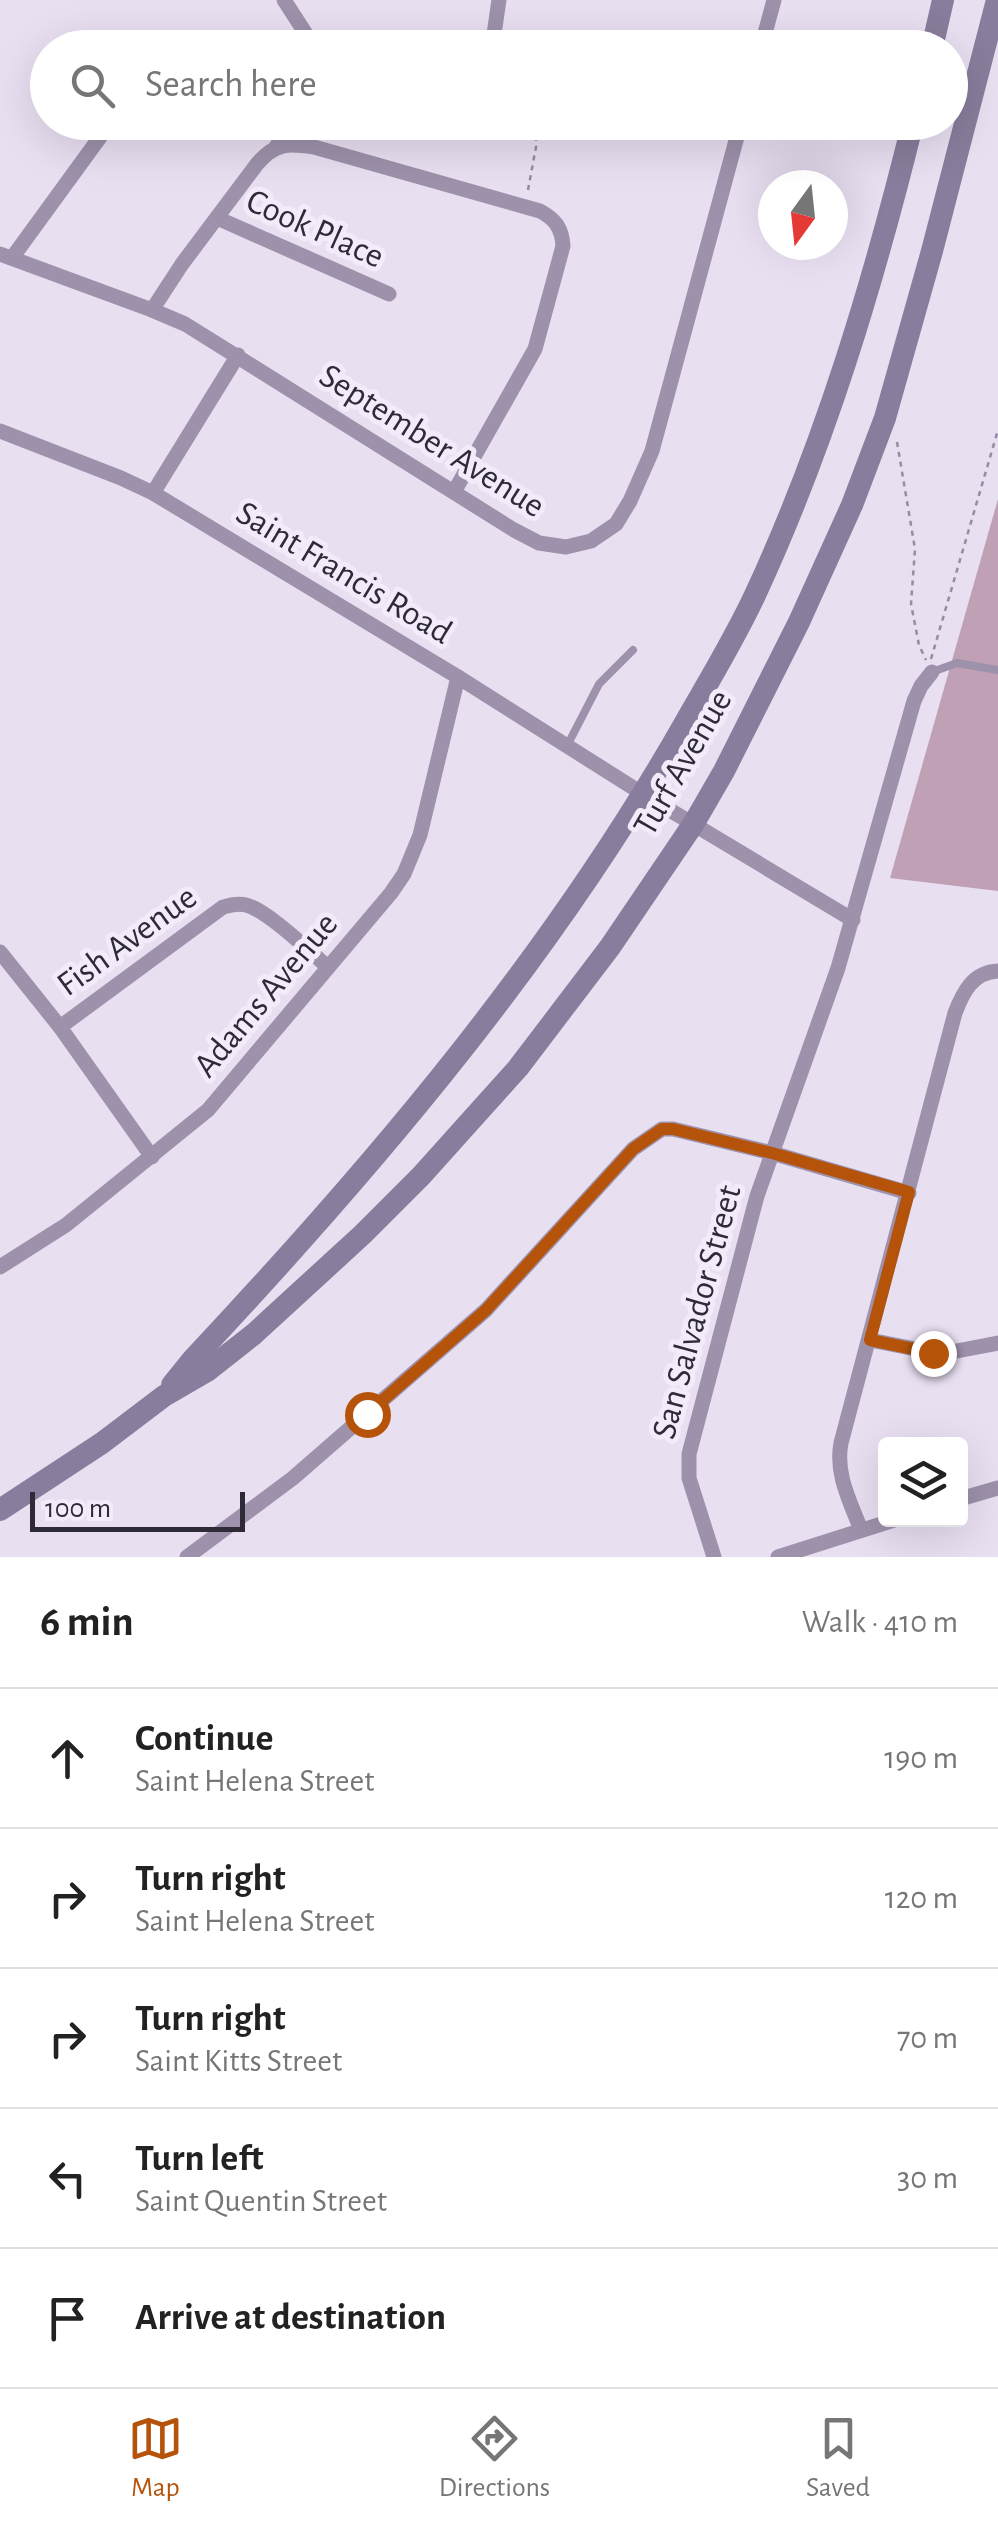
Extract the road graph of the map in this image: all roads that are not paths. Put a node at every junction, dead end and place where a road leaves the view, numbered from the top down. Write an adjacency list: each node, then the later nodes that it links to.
1 (284, 0): 6 (street)
2 (498, 0): 7 (street)
3 (774, 0): 8 (street)
4 (943, 0): 9 (main road)
5 (997, 0): 10 (main road, Turf Avenue)
6 (303, 30)
7 (494, 30)
8 (766, 30)
9 (936, 30)
10 (968, 112)
11 (97, 140): 18 (street)
12 (280, 140): 16 (street)
13 (736, 140): 23 (street, September Avenue)
14 (908, 140): 30 (main road, Turf Avenue)
15 (961, 140): 31 (main road, Turf Avenue)
16 (276, 148): 17 (street); 23 (street)
17 (216, 218): 19 (street, Cook Place); 20 (street)
18 (6, 256): 20 (street, September Avenue)
19 (389, 294)
20 (152, 310): 21 (street, September Avenue)
21 (238, 355): 23 (street, September Avenue); 24 (street)
22 (0, 431): 24 (street, Saint Francis Road)
23 (454, 492)
24 (153, 493): 28 (street, Saint Francis Road)
25 (632, 650): 29 (lane)
26 (998, 670): 27 (lane)
27 (932, 672): 32 (street, San Salvador Street)
28 (458, 678): 29 (street, Saint Francis Road); 34 (street, Adams Avenue)
29 (567, 746): 30 (street, Saint Francis Road)
30 (643, 794): 31 (street, Saint Francis Road); 43 (main road, Turf Avenue)
31 (694, 824): 32 (street); 43 (main road, Turf Avenue)
32 (852, 920): 37 (street, San Salvador Street)
33 (0, 952): 36 (street)
34 (328, 967): 36 (street, Fish Avenue); 38 (street, Adams Avenue)
35 (998, 971): 39 (street)
36 (60, 1027): 38 (street)
37 (772, 1153): 39 (street); 49 (street); 50 (street, San Salvador Street)
38 (152, 1157): 40 (street, Adams Avenue)
39 (909, 1192): 41 (street)
40 (0, 1267)
41 (870, 1340): 42 (street); 48 (street)
42 (998, 1343)
43 (164, 1396): 46 (main road, Turf Avenue)
44 (998, 1488): 45 (street)
45 (968, 1497)
46 (0, 1510)
47 (878, 1525): 48 (street)
48 (860, 1530): 51 (street)
49 (187, 1557)
50 (714, 1557)
51 (778, 1557)

